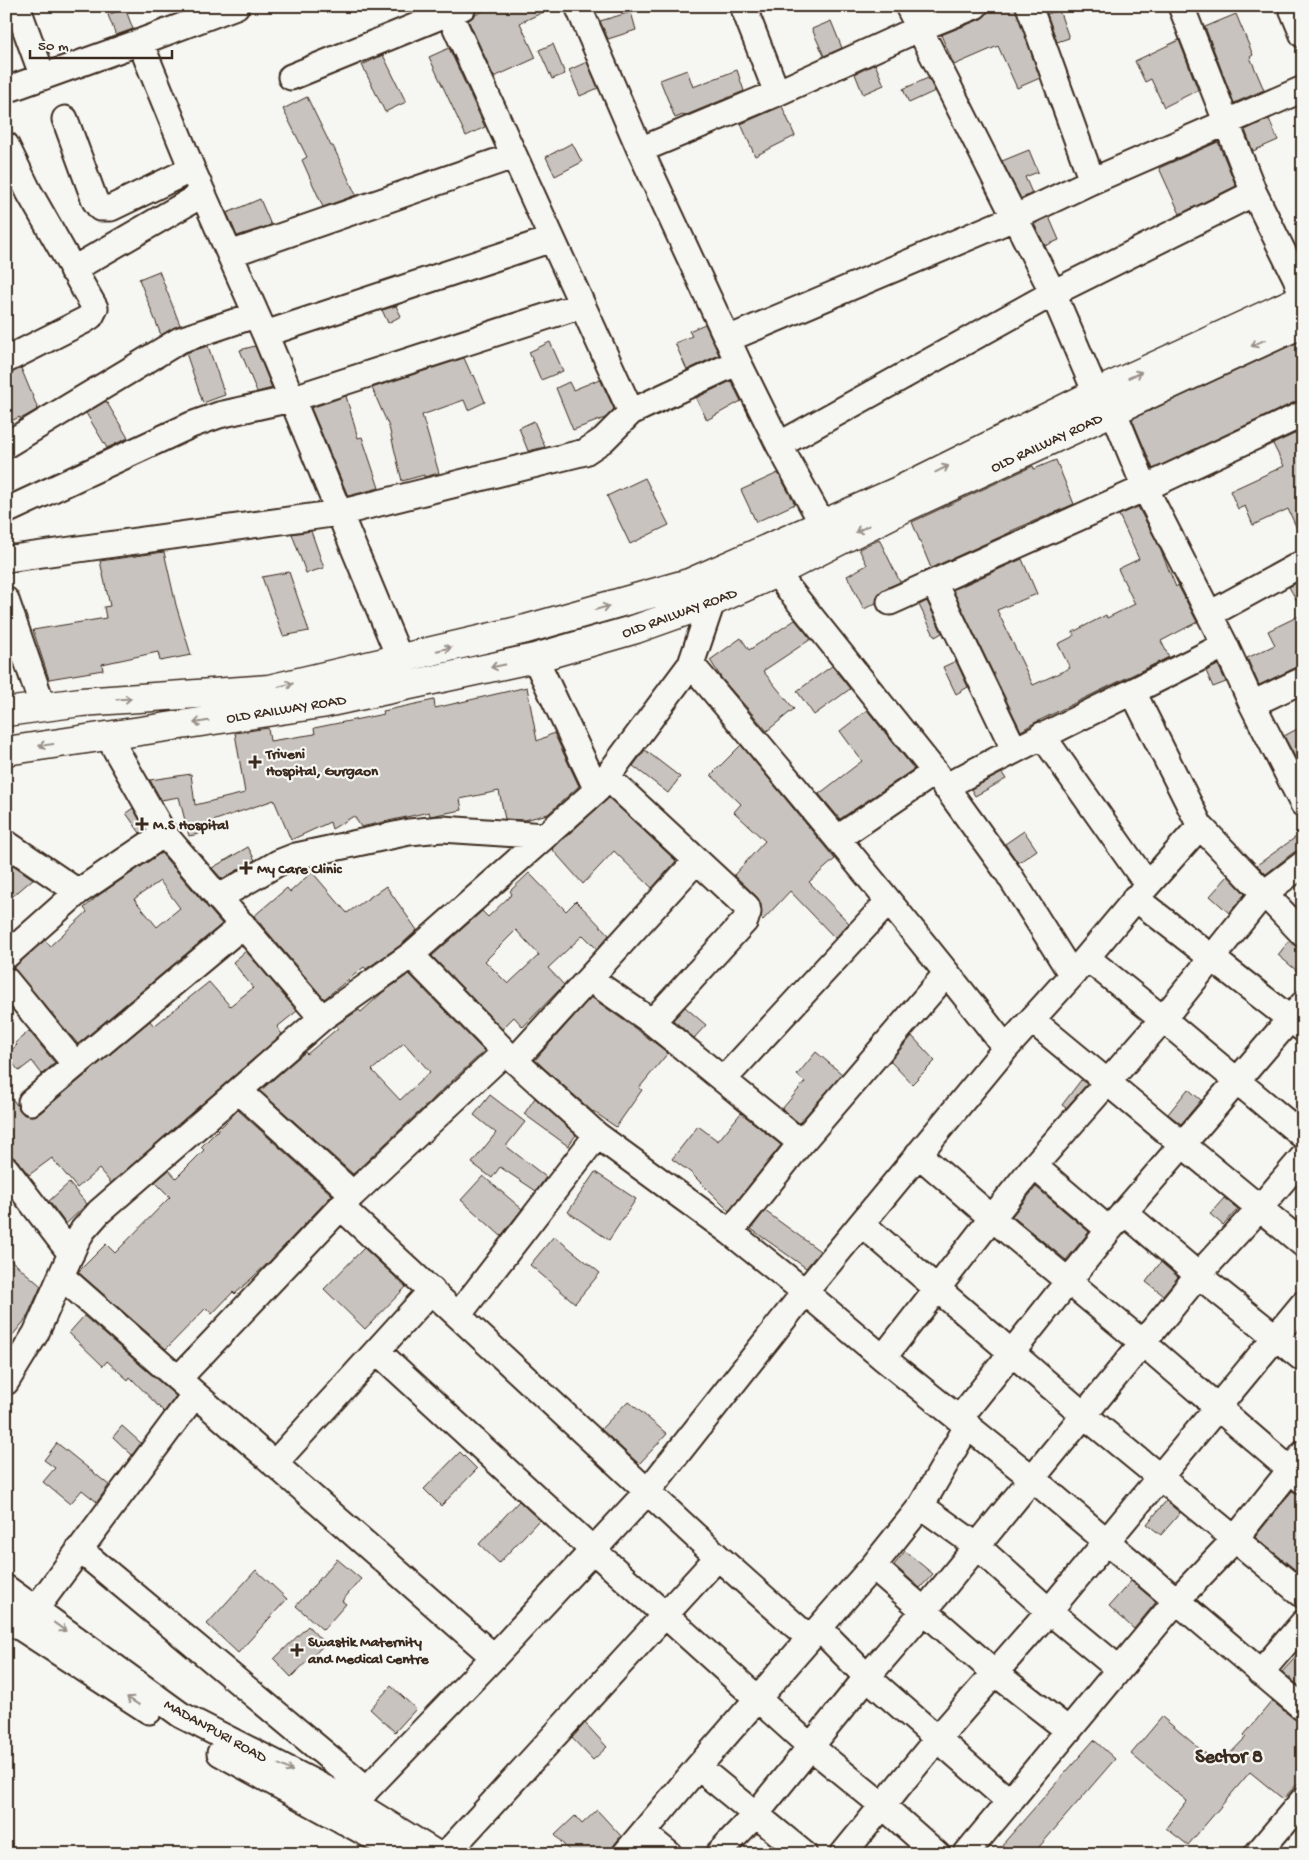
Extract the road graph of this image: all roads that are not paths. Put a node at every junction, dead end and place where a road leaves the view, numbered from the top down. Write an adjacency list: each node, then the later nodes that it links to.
1 (17, 6): 14 (street)
2 (236, 6): 13 (street)
3 (578, 6): 22 (street)
4 (743, 6): 18 (street)
5 (908, 6): 11 (street)
6 (975, 6): 11 (street)
7 (1030, 6): 25 (street)
8 (1181, 6): 20 (street)
9 (1291, 6): 12 (street)
10 (453, 8): 15 (street); 23 (street)
11 (918, 29): 18 (street); 28 (street)
12 (1303, 35)
13 (140, 42): 14 (street); 24 (street)
14 (42, 77): 17 (street)
15 (291, 77)
16 (1303, 89): 20 (street)
17 (6, 90)
18 (777, 94): 22 (street)
19 (65, 118): 24 (street)
20 (1226, 123): 25 (street); 26 (street)
21 (6, 145): 31 (street)
22 (640, 150): 37 (street)
23 (513, 156): 29 (street); 30 (street)
24 (192, 168): 27 (street)
25 (1092, 181): 28 (street)
26 (1254, 193): 32 (street); 33 (street)
27 (203, 194): 30 (street); 31 (street)
28 (1014, 218): 33 (street); 37 (street)
29 (552, 239): 34 (street); 36 (street)
30 (230, 254): 36 (street)
31 (72, 270): 38 (street)
32 (1301, 286): 41 (main road, OLD RAILWAY ROAD, one-way to 32)
33 (1053, 293): 41 (street); 45 (street)
34 (582, 306): 40 (street); 42 (street)
35 (1303, 323): 41 (main road, OLD RAILWAY ROAD, one-way to 41)
36 (260, 325): 40 (street); 44 (street)
37 (728, 339): 39 (street)
38 (6, 360)
39 (738, 362): 42 (street); 45 (street)
40 (291, 399): 47 (street); 48 (street)
41 (1105, 402): 46 (street); 49 (main road, OLD RAILWAY ROAD)
42 (631, 412): 48 (street)
43 (1303, 414): 46 (street)
44 (6, 445)
45 (779, 445): 49 (street)
46 (1145, 488): 53 (street); 57 (street)
47 (6, 511)
48 (339, 513): 50 (street); 60 (street)
49 (829, 534): 52 (main road, OLD RAILWAY ROAD); 60 (main road, OLD RAILWAY ROAD, one-way to 49)
50 (6, 559)
51 (1303, 563): 57 (street)
52 (776, 573): 55 (main road, OLD RAILWAY ROAD); 72 (street)
53 (934, 583): 56 (street); 70 (street)
54 (6, 600): 66 (street)
55 (712, 602): 59 (main road, OLD RAILWAY ROAD); 61 (street)
56 (890, 602)
57 (1210, 614): 58 (street)
58 (1225, 645): 63 (street); 65 (street)
59 (535, 658): 69 (main road, OLD RAILWAY ROAD, one-way to 69); 73 (street)
60 (400, 659): 64 (main road, OLD RAILWAY ROAD, one-way to 60)
61 (691, 664): 73 (street); 78 (street)
62 (1303, 680): 65 (street)
63 (1133, 692): 68 (street); 75 (street)
64 (81, 702): 66 (main road, OLD RAILWAY ROAD); 69 (main road)
65 (1252, 704): 74 (street)
66 (43, 707): 67 (main road, OLD RAILWAY ROAD)
67 (6, 712)
68 (1042, 735): 70 (street); 82 (street)
69 (97, 737): 71 (main road, OLD RAILWAY ROAD, one-way to 71); 76 (street)
70 (1014, 749): 72 (street)
71 (6, 751)
72 (940, 780): 78 (street); 92 (street)
73 (602, 783): 77 (street); 80 (street)
74 (1303, 804)
75 (1200, 826): 82 (street); 84 (street)
76 (164, 834): 83 (street); 85 (street)
77 (545, 836): 85 (street); 90 (street)
78 (838, 838): 86 (street)
79 (6, 843): 83 (street)
80 (696, 861): 94 (street); 100 (street)
81 (1303, 864): 84 (street)
82 (1141, 891): 91 (street); 92 (street)
83 (78, 892): 89 (street)
84 (1262, 894): 88 (street); 91 (street)
85 (218, 898): 87 (street)
86 (888, 902): 93 (street); 104 (street)
87 (243, 925): 97 (street); 103 (street)
88 (1303, 934)
89 (12, 940)
90 (411, 955): 97 (street); 102 (street)
91 (1212, 957): 96 (street); 98 (street)
92 (1079, 967): 98 (street); 99 (street)
93 (947, 973): 101 (street); 111 (street)
94 (590, 978): 100 (street); 102 (street)
95 (6, 980): 103 (street)
96 (1299, 1017): 105 (street)
97 (322, 1018): 107 (street)
98 (1163, 1019): 105 (street); 106 (street)
99 (1032, 1020): 101 (street); 106 (street)
100 (652, 1022): 104 (street)
101 (1006, 1048): 113 (street)
102 (510, 1056): 109 (street); 117 (street)
103 (75, 1064): 108 (street)
104 (724, 1080): 111 (street)
105 (1238, 1082): 110 (street); 112 (street)
106 (1108, 1083): 112 (street); 115 (street)
107 (239, 1091): 117 (street); 124 (street)
108 (31, 1102)
109 (597, 1135): 122 (street); 131 (street)
110 (1303, 1136)
111 (801, 1143): 122 (street)
112 (1182, 1145): 118 (street); 120 (street)
113 (918, 1154): 119 (street); 121 (street)
114 (1303, 1157): 118 (street)
115 (1034, 1166): 119 (street); 120 (street)
116 (6, 1169): 124 (street)
117 (347, 1201): 128 (street); 139 (street)
118 (1259, 1209): 123 (street); 125 (street)
119 (992, 1218): 126 (street); 127 (street)
120 (1117, 1221): 125 (street); 126 (street)
121 (862, 1224): 127 (street); 129 (street)
122 (730, 1232): 129 (street)
123 (1303, 1244)
124 (66, 1265): 138 (street); 139 (street)
125 (1198, 1276): 132 (street); 133 (street)
126 (1068, 1281): 133 (street); 135 (street)
127 (937, 1287): 135 (street); 136 (street)
128 (432, 1290): 131 (street); 134 (street)
129 (805, 1292): 136 (street); 147 (street)
130 (1303, 1304): 132 (street)
131 (459, 1314): 147 (street)
132 (1275, 1336): 137 (street); 140 (street)
133 (1143, 1342): 140 (street); 141 (street)
134 (377, 1351): 143 (street); 153 (street)
135 (1012, 1353): 141 (street); 142 (street)
136 (883, 1358): 142 (street)
137 (1303, 1359)
138 (6, 1382)
139 (187, 1386): 143 (street); 152 (street)
140 (1216, 1408): 144 (street); 145 (street)
141 (1084, 1415): 145 (street); 146 (street)
142 (963, 1422): 146 (street); 148 (street)
143 (274, 1464): 165 (street)
144 (1298, 1469): 149 (street)
145 (1160, 1476): 149 (street); 150 (street)
146 (1032, 1478): 150 (street); 151 (street)
147 (647, 1492): 153 (street); 154 (street)
148 (920, 1506): 151 (street); 155 (street)
149 (1235, 1539): 157 (street); 158 (street)
150 (1106, 1540): 158 (street); 159 (street)
151 (977, 1546): 159 (street); 160 (street)
152 (79, 1549): 162 (street); 177 (street)
153 (593, 1550): 161 (street); 165 (street)
154 (718, 1557): 161 (street); 164 (street)
155 (873, 1566): 160 (street); 164 (street)
156 (6, 1588): 162 (street, MADANPURI ROAD)
157 (1303, 1595)
158 (1176, 1601): 166 (street); 168 (street)
159 (1049, 1611): 166 (street); 167 (street)
160 (924, 1612): 167 (street); 169 (street)
161 (665, 1615): 170 (street); 184 (street)
162 (21, 1618): 177 (street, MADANPURI ROAD)
163 (1303, 1623): 168 (street)
164 (814, 1633): 169 (street); 170 (street)
165 (494, 1657): 177 (street)
166 (1119, 1669): 172 (street)
167 (994, 1672): 172 (street); 173 (street)
168 (1260, 1673): 171 (street)
169 (867, 1677): 173 (street); 174 (street)
170 (758, 1699): 174 (street); 175 (street)
171 (1303, 1708)
172 (1068, 1730): 176 (street)
173 (938, 1738): 176 (street); 178 (street)
174 (811, 1747): 178 (street); 180 (street)
175 (698, 1767): 180 (street); 181 (street)
176 (1010, 1802): 191 (street)
177 (355, 1805): 182 (street, MADANPURI ROAD); 183 (street, MADANPURI ROAD)
178 (882, 1805): 189 (street); 190 (street)
179 (1299, 1812): 192 (street)
180 (756, 1814): 187 (street); 188 (street)
181 (644, 1833): 185 (street); 186 (street)
182 (404, 1854)
183 (437, 1854)
184 (446, 1854)
185 (625, 1854)
186 (669, 1854)
187 (718, 1854)
188 (804, 1854)
189 (842, 1854)
190 (938, 1854)
191 (966, 1854)
192 (1257, 1854)

